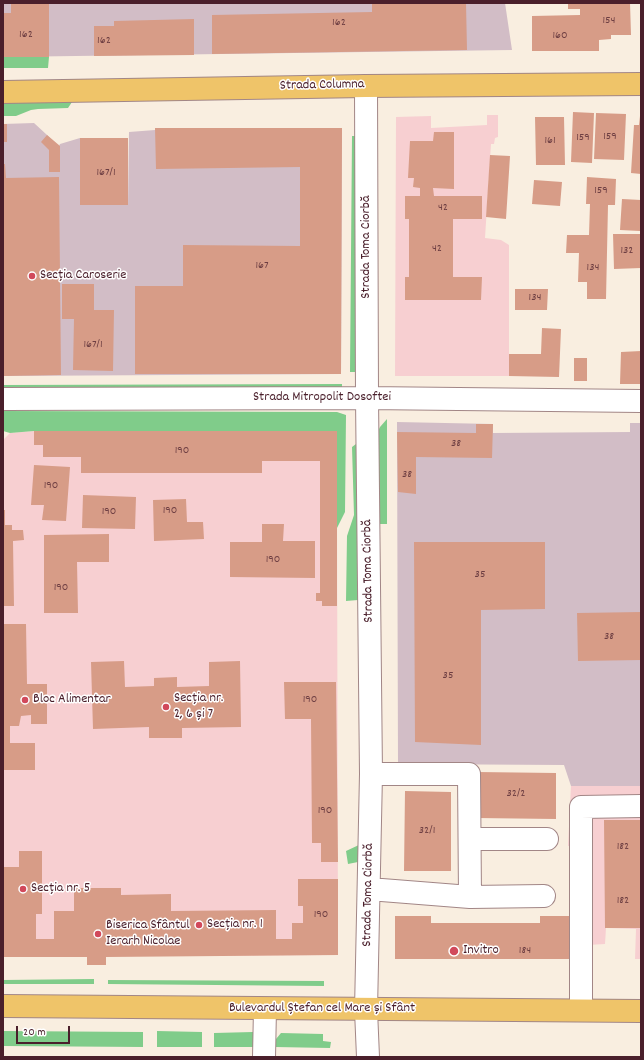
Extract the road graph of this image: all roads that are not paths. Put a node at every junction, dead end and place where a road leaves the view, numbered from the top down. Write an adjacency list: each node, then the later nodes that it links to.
1 (641, 84): 2 (main road, Strada Columna)
2 (366, 86): 3 (main road, Strada Columna); 4 (street, Strada Toma Ciorbă)
3 (3, 92)
4 (367, 398): 5 (street, Strada Mitropolit Dosoftei); 6 (street, Strada Mitropolit Dosoftei); 7 (street, Strada Toma Ciorbă)
5 (3, 399)
6 (641, 401)
7 (371, 774): 9 (street); 11 (street, Strada Toma Ciorbă)
8 (641, 806): 17 (street)
9 (470, 839): 10 (street); 13 (street)
10 (547, 839)
11 (369, 889): 13 (street); 16 (street, Strada Toma Ciorbă)
12 (544, 896): 13 (street)
13 (470, 897)
14 (3, 1006): 15 (main road, Bulevardul Ștefan cel Mare și Sfânt)
15 (265, 1009): 16 (main road, Bulevardul Ștefan cel Mare și Sfânt); 19 (street)
16 (366, 1010): 17 (main road, Bulevardul Ștefan cel Mare și Sfânt); 20 (street, Strada Toma Ciorbă)
17 (581, 1010): 18 (main road, Bulevardul Ștefan cel Mare și Sfânt)
18 (641, 1011)
19 (264, 1057)
20 (368, 1057)

